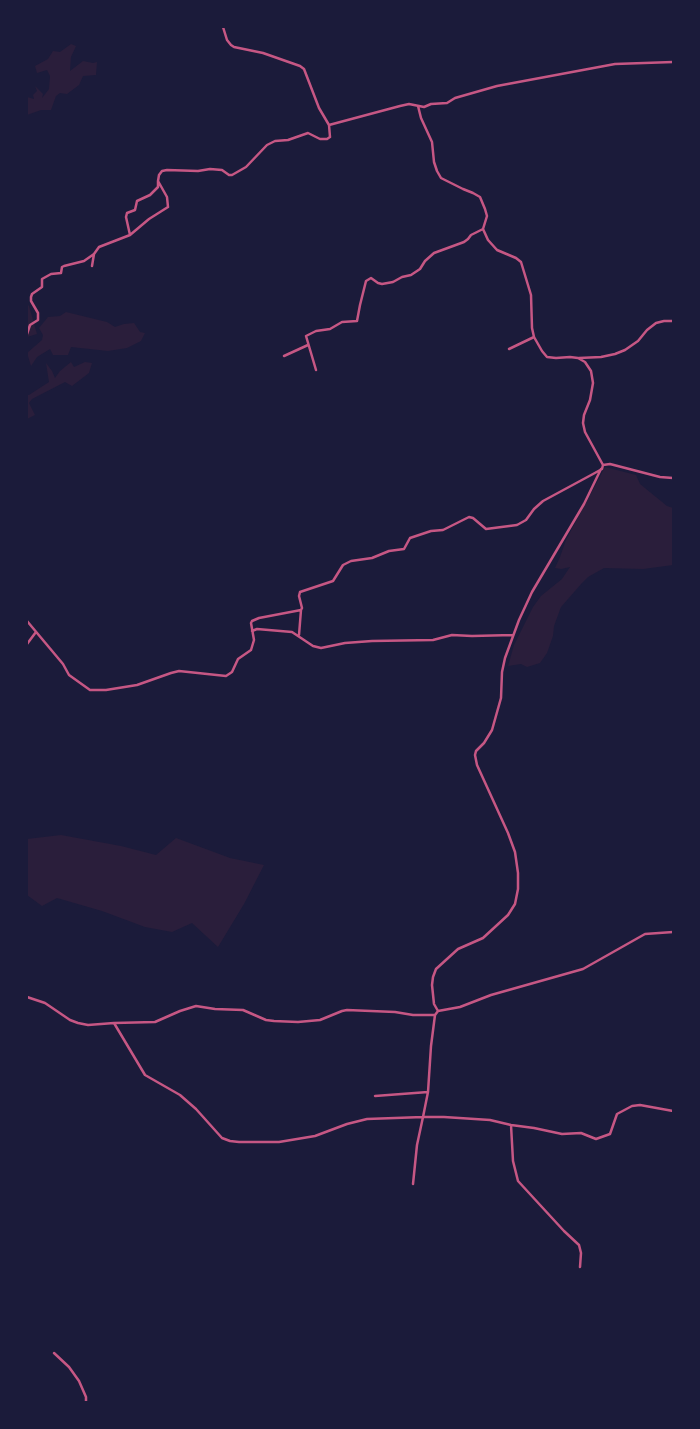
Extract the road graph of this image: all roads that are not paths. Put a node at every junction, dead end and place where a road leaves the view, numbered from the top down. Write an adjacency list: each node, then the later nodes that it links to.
1 (223, 27): 4 (street)
2 (673, 62): 3 (street)
3 (418, 105): 4 (street); 6 (street)
4 (329, 125): 5 (street)
5 (158, 180): 7 (street); 7 (street)
6 (483, 229): 12 (street); 13 (street)
7 (130, 235): 8 (street)
8 (94, 254): 9 (street); 11 (street)
9 (92, 266)
10 (673, 320): 16 (street)
11 (27, 334)
12 (534, 336): 14 (street); 16 (street)
13 (308, 345): 15 (street); 17 (street)
14 (509, 349)
15 (284, 356)
16 (578, 358): 18 (street)
17 (316, 370)
18 (603, 465): 19 (street); 20 (street)
19 (602, 469): 21 (street); 25 (street)
20 (673, 478)
21 (301, 610): 24 (street); 26 (street)
22 (27, 621): 23 (street)
23 (36, 632): 26 (street); 27 (street)
24 (299, 635): 25 (street); 26 (street)
25 (513, 635): 30 (street)
26 (254, 640)
27 (27, 644)
28 (673, 932): 30 (street)
29 (27, 997): 32 (street)
30 (438, 1011): 31 (street)
31 (435, 1015): 32 (street); 33 (street)
32 (114, 1024): 36 (street)
33 (428, 1092): 34 (street); 36 (street)
34 (376, 1096)
35 (673, 1112): 37 (street)
36 (423, 1117): 37 (street); 38 (street)
37 (511, 1125): 39 (street)
38 (413, 1184)
39 (580, 1266)
40 (54, 1353): 41 (street)
41 (86, 1402)

